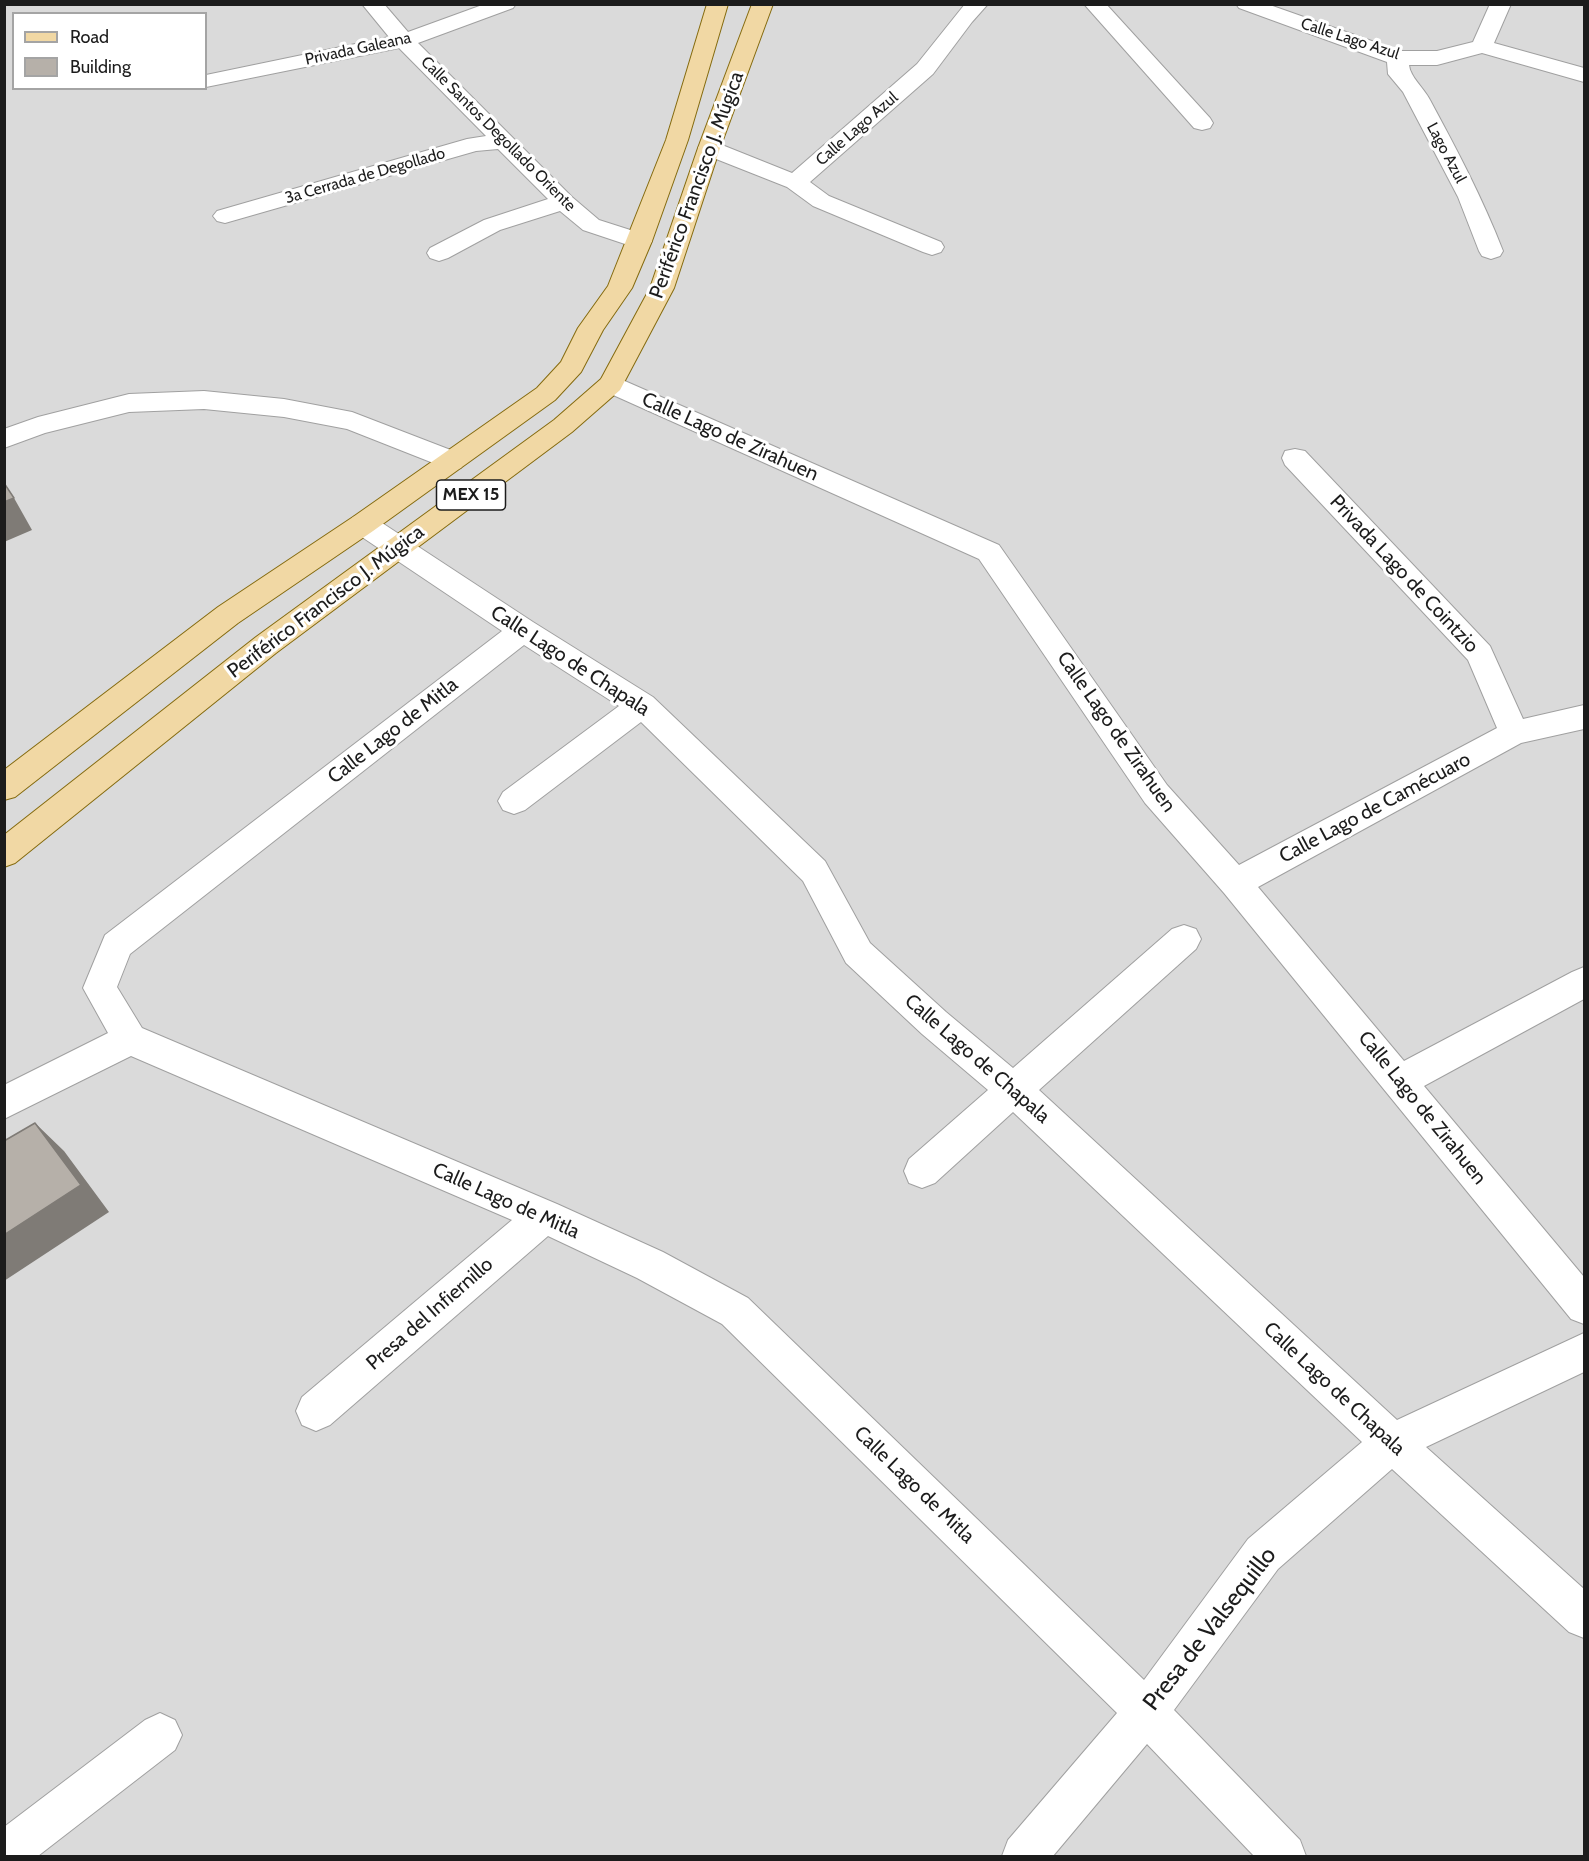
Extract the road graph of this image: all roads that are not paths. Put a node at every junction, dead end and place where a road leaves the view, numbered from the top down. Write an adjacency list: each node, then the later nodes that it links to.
1 (372, 4): 9 (street, Calle Santos Degollado Oriente)
2 (506, 4): 9 (street, Privada Galeana)
3 (718, 4): 20 (main road, Periférico Francisco J. Múgica / MEX 15)
4 (763, 4): 16 (main road, Periférico Francisco J. Múgica / MEX 15)
5 (978, 4): 17 (street, Calle Lago Azul)
6 (1094, 4): 14 (street)
7 (1246, 4): 11 (street, Calle Lago Azul)
8 (1501, 4): 10 (street)
9 (405, 40): 13 (street, Privada Galeana); 15 (street, Calle Santos Degollado Oriente)
10 (1482, 46): 11 (street, Calle Lago Azul); 12 (street)
11 (1398, 57): 22 (street, Lago Azul)
12 (1584, 75)
13 (207, 81)
14 (1202, 123)
15 (506, 142): 18 (street, Calle Santos Degollado Oriente); 19 (street, 3a Cerrada de Degollado)
16 (709, 148): 17 (street); 24 (main road, Periférico Francisco J. Múgica / MEX 15)
17 (795, 182): 21 (street)
18 (564, 202): 20 (street, Calle Santos Degollado Oriente); 23 (street)
19 (225, 216)
20 (640, 241): 27 (main road, Periférico Francisco J. Múgica / MEX 15)
21 (932, 247)
22 (1491, 251)
23 (439, 253)
24 (611, 384): 29 (main road, Periférico Francisco J. Múgica / MEX 15); 37 (street, Calle Lago de Zirahuen)
25 (4, 439): 27 (street)
26 (1295, 458): 33 (street, Privada Lago de Cointzio)
27 (451, 461): 28 (main road, Periférico Francisco J. Múgica / MEX 15)
28 (363, 524): 29 (street, Calle Lago de Chapala); 34 (main road, Periférico Francisco J. Múgica / MEX 15)
29 (399, 548): 30 (street, Calle Lago de Chapala); 36 (main road, Periférico Francisco J. Múgica / MEX 15)
30 (523, 630): 31 (street, Calle Lago de Chapala); 40 (street, Calle Lago de Mitla)
31 (642, 705): 35 (street); 42 (street, Calle Lago de Chapala)
32 (1584, 717): 33 (street, Calle Lago de Camécuaro)
33 (1514, 733): 37 (street, Calle Lago de Camécuaro)
34 (4, 788)
35 (513, 801)
36 (4, 854)
37 (1235, 884): 41 (street, Calle Lago de Zirahuen)
38 (1184, 939): 42 (street)
39 (1584, 982): 41 (street)
40 (130, 1039): 43 (street); 45 (street, Calle Lago de Mitla)
41 (1400, 1081): 46 (street, Calle Lago de Zirahuen)
42 (1015, 1091): 44 (street); 49 (street, Calle Lago de Chapala)
43 (4, 1103)
44 (922, 1171)
45 (544, 1216): 48 (street, Presa del Infiernillo); 51 (street, Calle Lago de Mitla)
46 (1584, 1306)
47 (1584, 1352): 49 (street, Presa de Valsequillo)
48 (316, 1411)
49 (1392, 1443): 50 (street, Calle Lago de Chapala); 51 (street, Presa de Valsequillo)
50 (1584, 1617)
51 (1146, 1712): 54 (street, Presa de Valsequillo); 55 (street, Calle Lago de Mitla)
52 (160, 1735): 53 (street)
53 (4, 1855)
54 (1024, 1857)
55 (1284, 1857)

